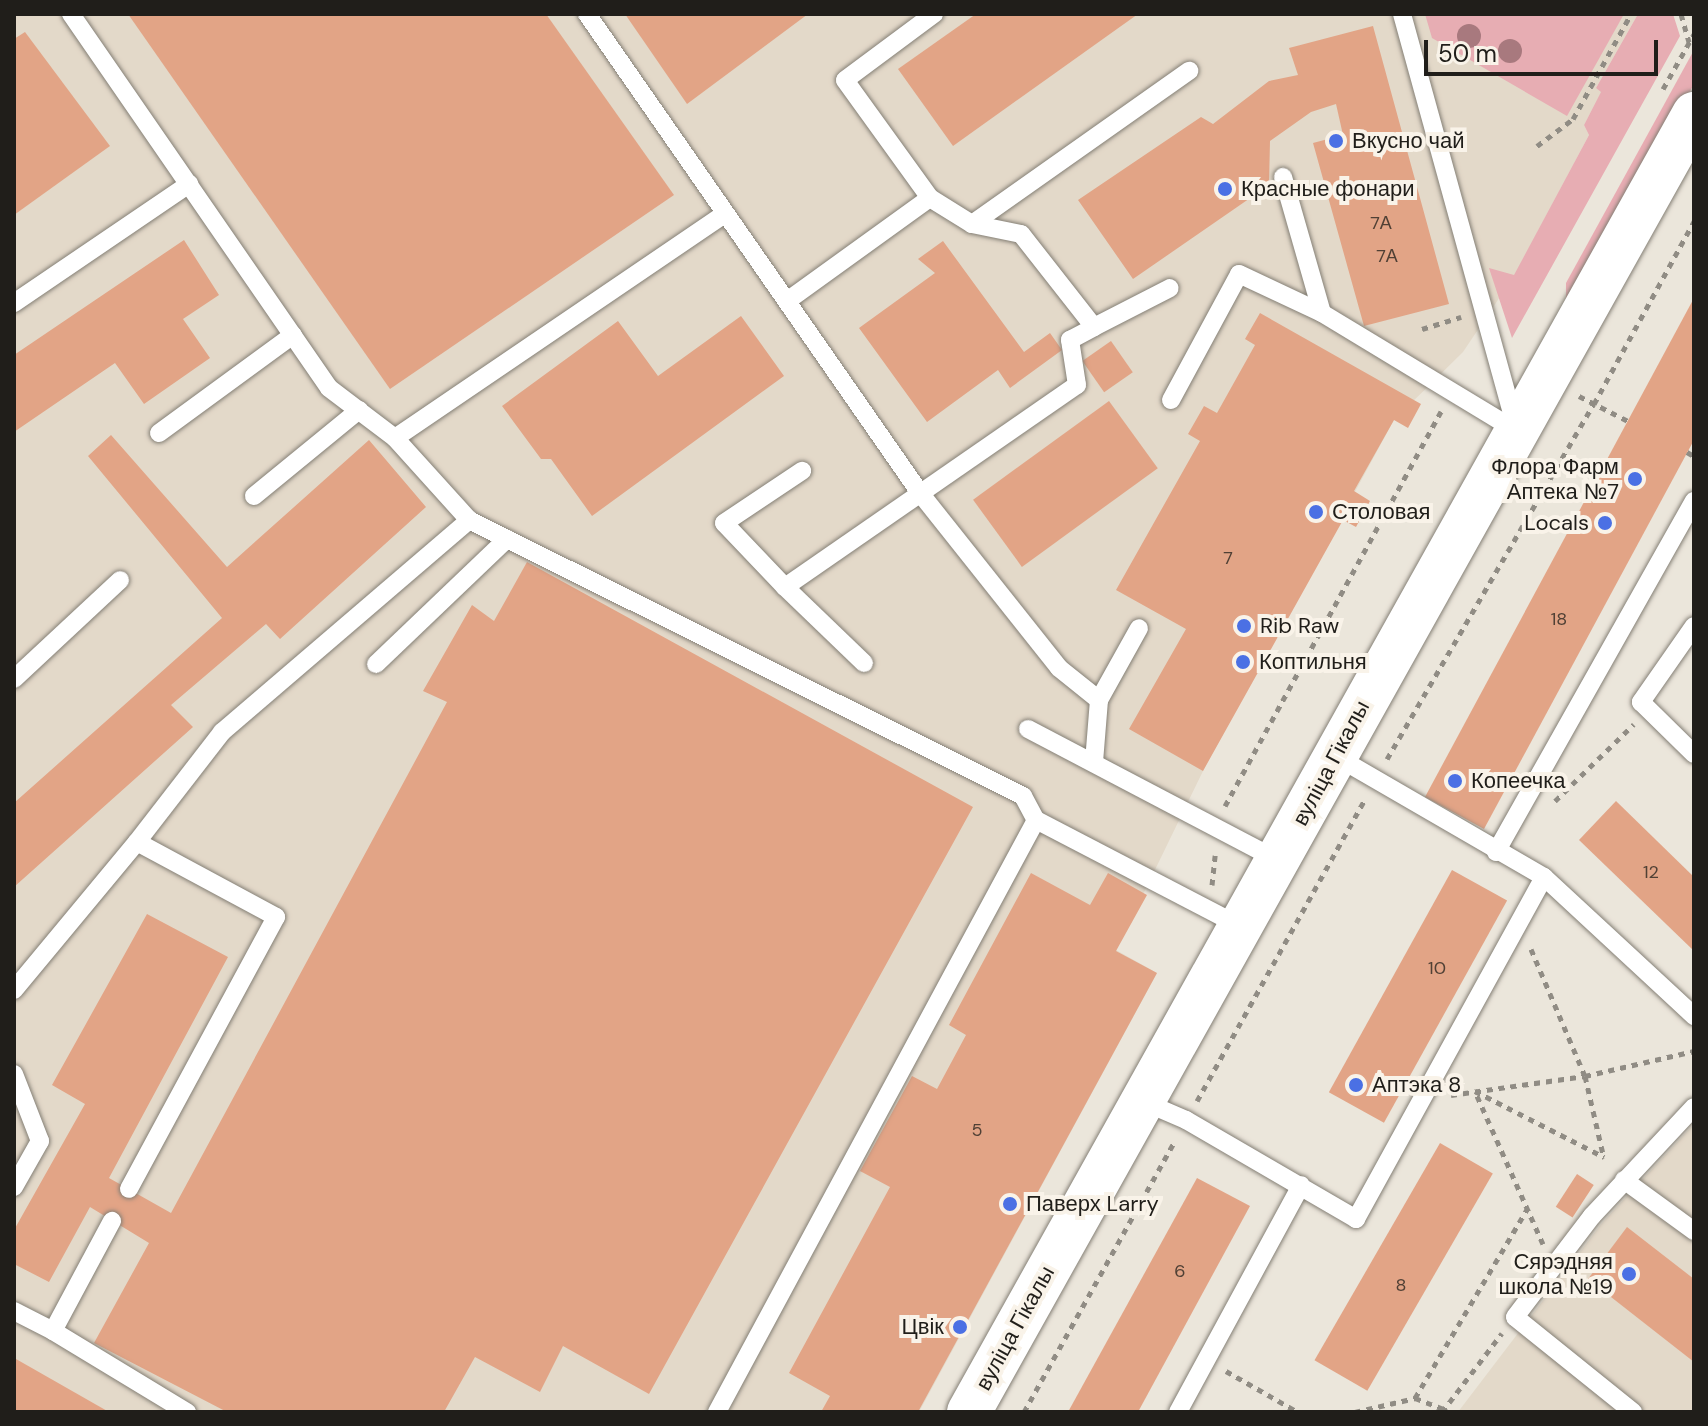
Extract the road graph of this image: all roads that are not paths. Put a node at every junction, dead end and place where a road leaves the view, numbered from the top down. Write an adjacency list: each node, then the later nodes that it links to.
1 (71, 14): 8 (lane)
2 (587, 14): 10 (lane)
3 (934, 14): 9 (lane)
4 (1402, 14): 20 (lane)
5 (1189, 71): 11 (lane)
6 (1694, 114): 20 (street, вуліца Гікалы)
7 (1283, 177): 15 (lane)
8 (189, 184): 14 (lane); 17 (lane)
9 (930, 198): 11 (lane); 13 (lane)
10 (724, 214): 13 (lane); 22 (lane)
11 (972, 224): 16 (lane)
12 (1170, 288): 16 (lane)
13 (787, 301): 24 (lane)
14 (14, 303)
15 (1322, 313): 18 (lane); 20 (lane)
16 (1094, 327): 24 (lane)
17 (293, 335): 19 (lane); 21 (lane)
18 (1171, 400)
19 (359, 410): 22 (lane); 25 (lane)
20 (1517, 431): 39 (street, вуліца Гікалы)
21 (159, 433)
22 (395, 438): 27 (lane)
23 (802, 471): 30 (lane)
24 (920, 493): 30 (lane); 36 (lane)
25 (254, 496)
26 (1694, 501): 43 (lane)
27 (469, 520): 28 (lane); 42 (lane)
28 (507, 539): 34 (lane); 41 (lane)
29 (120, 580): 35 (lane)
30 (785, 587): 33 (lane)
31 (1694, 626): 38 (lane)
32 (1139, 628): 36 (lane)
33 (864, 663)
34 (376, 664)
35 (14, 679)
36 (1099, 700): 40 (lane)
37 (1028, 729): 40 (lane)
38 (1694, 754)
39 (1335, 756): 43 (lane); 44 (street, вуліца Гікалы)
40 (1094, 762): 44 (lane)
41 (1036, 820): 46 (lane); 61 (lane)
42 (137, 842): 47 (lane); 55 (lane)
43 (1496, 852): 45 (lane)
44 (1278, 860): 46 (street, вуліца Гікалы)
45 (1544, 877): 48 (lane); 52 (lane)
46 (1226, 919): 50 (street, вуліца Гікалы)
47 (14, 990)
48 (1694, 1016)
49 (14, 1074): 53 (lane)
50 (1141, 1100): 52 (lane); 62 (street, вуліца Гікалы)
51 (1694, 1107): 54 (lane)
52 (1301, 1185): 63 (lane)
53 (14, 1187)
54 (1618, 1187): 57 (lane); 64 (lane)
55 (129, 1189)
56 (112, 1221): 59 (lane)
57 (1694, 1231)
58 (14, 1311): 59 (lane)
59 (53, 1331): 60 (lane)
60 (187, 1412)
61 (717, 1412)
62 (969, 1412)
63 (1178, 1412)
64 (1633, 1412)

